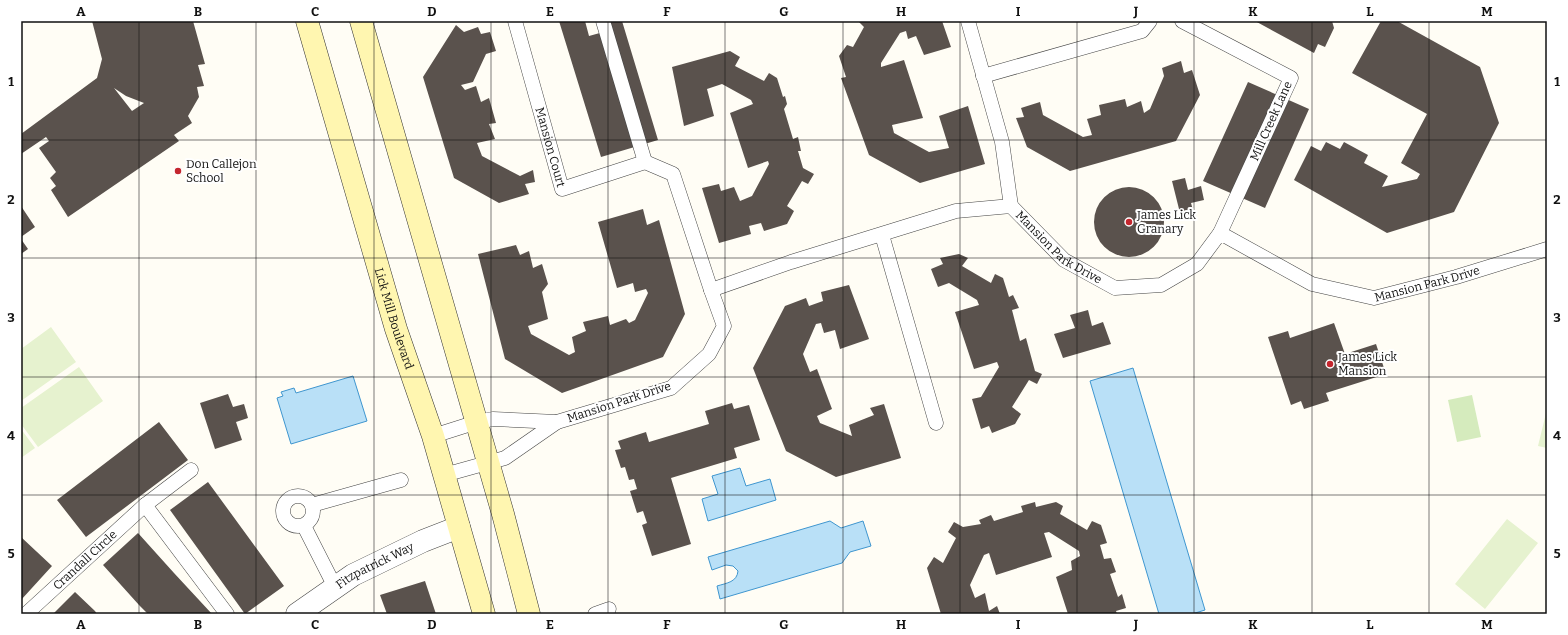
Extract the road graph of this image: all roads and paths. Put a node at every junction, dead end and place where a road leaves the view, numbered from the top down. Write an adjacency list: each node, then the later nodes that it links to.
1 (307, 21): 18 (main road, Lick Mill Boulevard)
2 (361, 21): 15 (main road)
3 (515, 21): 9 (lane, Mansion Court)
4 (603, 21): 9 (lane)
5 (968, 21): 8 (lane)
6 (1150, 21): 8 (lane)
7 (1182, 21): 11 (lane, Mill Creek Lane)
8 (983, 76): 10 (lane)
9 (645, 162): 14 (lane)
10 (1011, 206): 11 (lane, Mansion Park Drive); 12 (lane, Mansion Park Drive)
11 (1220, 233): 13 (lane, Mansion Park Drive)
12 (882, 234): 14 (lane, Mansion Park Drive); 17 (lane)
13 (1547, 249)
14 (711, 290): 16 (lane, Mansion Park Drive)
15 (477, 422): 16 (lane, Mansion Park Drive); 18 (lane, Mansion Park Drive); 19 (main road)
16 (557, 422): 19 (lane, Mansion Park Drive)
17 (936, 423)
18 (433, 436): 21 (main road, Lick Mill Boulevard)
19 (488, 463): 21 (lane, Mansion Park Drive); 33 (main road)
20 (191, 470): 23 (lane, Crandall Circle)
21 (444, 476): 26 (main road, Lick Mill Boulevard)
22 (401, 480): 24 (lane)
23 (145, 505): 29 (lane, Crandall Circle); 30 (lane)
24 (312, 505): 25 (lane); 25 (lane)
25 (304, 526): 27 (lane)
26 (459, 527): 27 (street, Fitzpatrick Way); 32 (main road, Lick Mill Boulevard)
27 (335, 587): 31 (street, Fitzpatrick Way)
28 (609, 609): 34 (lane)
29 (26, 614)
30 (227, 614)
31 (297, 614)
32 (484, 614)
33 (529, 614)
34 (595, 614)

